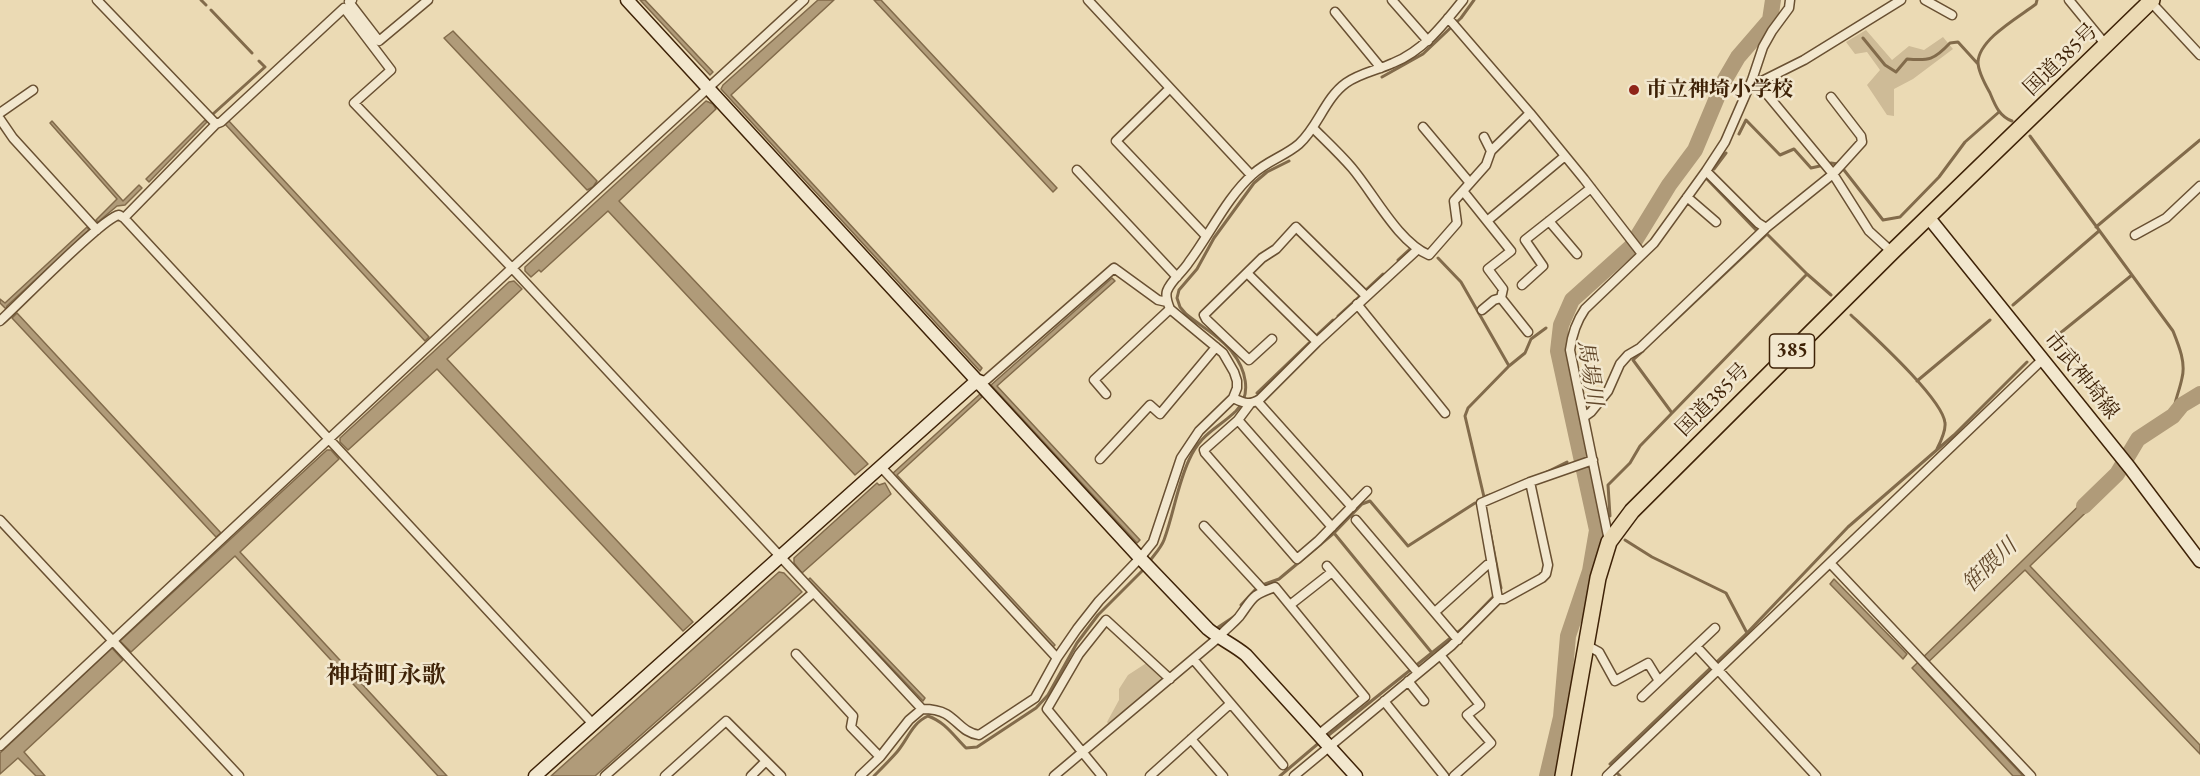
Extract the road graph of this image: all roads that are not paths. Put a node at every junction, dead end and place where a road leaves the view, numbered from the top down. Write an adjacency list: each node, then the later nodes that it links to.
1 (97, 0): 29 (street)
2 (352, 0): 3 (street)
3 (428, 0)
4 (627, 0): 22 (street)
5 (804, 0): 22 (street)
6 (1088, 0): 38 (street)
7 (1392, 0): 17 (street)
8 (1463, 0): 16 (street)
9 (1790, 0): 21 (street)
10 (1900, 0): 21 (street)
11 (1925, 0): 15 (street)
12 (2069, 0): 18 (street)
13 (2150, 1): 18 (highway, 国道385号 / 385); 19 (street)
14 (1335, 12): 20 (street)
15 (1952, 15)
16 (1448, 18): 17 (street); 27 (street)
17 (1428, 41): 20 (street)
18 (2106, 45): 45 (highway, 国道385号 / 385)
19 (2200, 55)
20 (1381, 68): 31 (street)
21 (1752, 80): 36 (street); 37 (street)
22 (708, 88): 57 (street); 72 (street)
23 (33, 90): 26 (street)
24 (1167, 91): 52 (street)
25 (1831, 97): 37 (street)
26 (0, 113)
27 (1530, 113): 33 (street); 34 (street)
28 (0, 119): 50 (street)
29 (216, 124): 44 (street); 57 (street)
30 (1423, 127): 39 (street)
31 (1313, 128): 38 (street); 53 (street)
32 (1484, 137): 33 (street)
33 (1491, 151): 39 (street)
34 (1565, 156): 41 (street); 46 (street)
35 (1077, 170): 59 (street)
36 (1706, 171): 43 (street); 49 (street)
37 (1833, 174): 49 (street); 54 (street)
38 (1251, 175): 52 (street)
39 (1470, 183): 42 (street)
40 (2200, 186): 51 (street)
41 (1591, 188): 47 (street); 56 (street)
42 (1463, 191): 46 (street); 53 (street)
43 (1687, 197): 48 (street); 56 (street)
44 (124, 218): 50 (street); 78 (street)
45 (1929, 218): 54 (highway, 国道385号 / 385); 71 (street, 市武神埼線)
46 (1487, 221): 62 (street)
47 (1550, 221): 55 (street); 60 (street)
48 (1716, 222)
49 (1766, 228): 76 (street)
50 (97, 230): 66 (street)
51 (2134, 235)
52 (1206, 236): 59 (street)
53 (1417, 250): 61 (street)
54 (1892, 252): 90 (highway, 国道385号 / 385)
55 (1577, 254)
56 (1642, 254): 76 (street)
57 (512, 268): 78 (street); 91 (street)
58 (1247, 273): 61 (street); 69 (street); 70 (street)
59 (1177, 277): 64 (street)
60 (1522, 285)
61 (1366, 296): 63 (street)
62 (1501, 298): 65 (street); 67 (street)
63 (1358, 304): 69 (street); 75 (street)
64 (1168, 306): 70 (street); 72 (street); 73 (street)
65 (1482, 310)
66 (0, 321)
67 (1528, 332)
68 (1272, 339): 70 (street)
69 (1317, 342): 74 (street)
70 (1225, 347): 74 (street); 80 (street)
71 (2043, 359): 92 (street, 市武神埼線); 94 (street)
72 (979, 381): 82 (street); 93 (street)
73 (1106, 394)
74 (1244, 401): 77 (street); 79 (street); 85 (street)
75 (1445, 414)
76 (1584, 417): 81 (street)
77 (1238, 420): 79 (street); 89 (street)
78 (330, 440): 104 (street); 121 (street)
79 (1197, 446): 89 (street); 93 (street)
80 (1101, 459)
81 (1593, 460): 83 (street); 90 (street)
82 (880, 467): 91 (street); 109 (street)
83 (1530, 482): 95 (street); 98 (street)
84 (1367, 491): 85 (street)
85 (1352, 507): 89 (street)
86 (0, 520): 104 (street)
87 (1356, 520): 100 (street)
88 (1204, 526): 96 (street)
89 (1332, 527)
90 (1609, 542): 105 (highway, 国道385号 / 385)
91 (780, 557): 97 (street); 121 (street)
92 (2200, 561)
93 (1145, 563): 103 (street); 109 (street)
94 (1830, 563): 112 (street); 147 (street)
95 (1492, 564): 98 (street); 100 (street)
96 (1264, 591): 99 (street); 103 (street)
97 (813, 593): 120 (street); 131 (street)
98 (1498, 599): 102 (street)
99 (1290, 605): 111 (street); 123 (street)
100 (1435, 612): 102 (street)
101 (1715, 628): 106 (street)
102 (1455, 637): 108 (street)
103 (1218, 638): 110 (street); 123 (street)
104 (113, 641): 124 (street); 129 (street)
105 (1586, 645): 115 (street); 144 (highway, 国道385号 / 385)
106 (1696, 646): 112 (street); 115 (street)
107 (796, 654): 126 (street)
108 (1440, 655): 111 (street); 143 (street)
109 (1057, 658): 120 (street)
110 (1192, 660): 113 (street); 119 (street)
111 (1415, 669): 114 (street)
112 (1717, 671): 145 (street); 146 (street)
113 (1170, 679): 125 (street); 125 (street)
114 (1408, 681): 117 (street); 118 (street)
115 (1659, 681): 116 (street)
116 (1642, 697)
117 (1384, 701): 123 (street); 142 (street)
118 (1424, 701)
119 (1230, 704): 122 (street); 128 (street)
120 (922, 709): 126 (street)
121 (593, 724): 130 (street)
122 (1191, 739): 138 (street); 139 (street)
123 (1323, 741): 140 (street); 141 (street)
124 (0, 746)
125 (1083, 752): 136 (street); 137 (street)
126 (880, 757): 135 (street)
127 (766, 761): 132 (street); 133 (street); 134 (street)
128 (1283, 765)
129 (239, 776)
130 (535, 776)
131 (604, 776)
132 (665, 776)
133 (751, 776)
134 (781, 776)
135 (860, 776)
136 (1054, 776)
137 (1102, 776)
138 (1150, 776)
139 (1223, 776)
140 (1294, 776)
141 (1356, 776)
142 (1444, 776)
143 (1454, 776)
144 (1563, 776)
145 (1607, 776)
146 (1816, 776)
147 (2031, 776)

